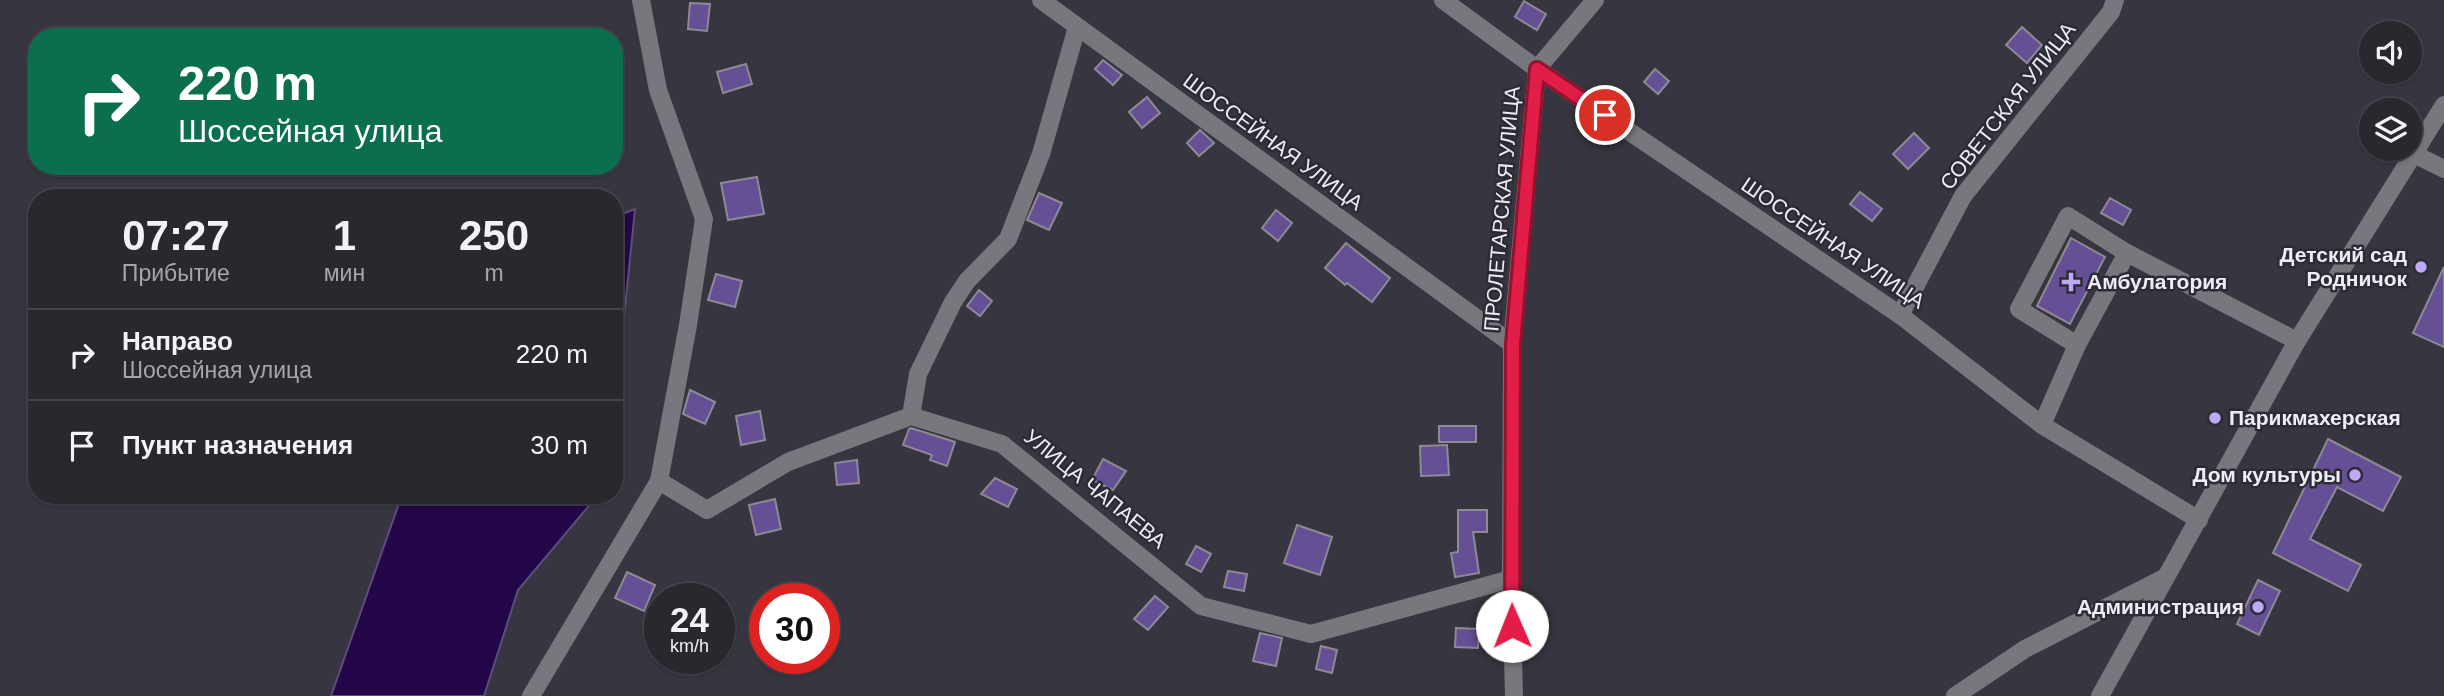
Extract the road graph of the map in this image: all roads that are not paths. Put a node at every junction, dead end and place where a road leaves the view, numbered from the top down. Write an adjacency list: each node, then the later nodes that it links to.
1 (642, 0): 20 (street)
2 (1041, 0): 6 (street, ШОССЕЙНАЯ УЛИЦА)
3 (1443, 0): 7 (street, ШОССЕЙНАЯ УЛИЦА)
4 (1595, 0): 7 (street, ПРОЛЕТАРСКАЯ УЛИЦА)
5 (2115, 0): 14 (street, СОВЕТСКАЯ УЛИЦА)
6 (1077, 27): 16 (street, ШОССЕЙНАЯ УЛИЦА); 18 (street)
7 (1537, 69): 14 (street, ШОССЕЙНАЯ УЛИЦА); 16 (street, ПРОЛЕТАРСКАЯ УЛИЦА)
8 (2444, 105): 9 (street)
9 (2422, 138)
10 (2422, 158): 12 (street)
11 (2407, 161): 15 (street)
12 (2444, 169)
13 (2127, 253): 15 (street); 17 (street); 17 (street)
14 (1900, 315): 19 (street, ШОССЕЙНАЯ УЛИЦА)
15 (2297, 341): 21 (street)
16 (1513, 344): 23 (street, ПРОЛЕТАРСКАЯ УЛИЦА)
17 (2077, 345): 19 (street)
18 (911, 416): 20 (street); 23 (street, УЛИЦА ЧАПАЕВА)
19 (2042, 425): 21 (street, ШОССЕЙНАЯ УЛИЦА)
20 (659, 481): 24 (street)
21 (2199, 520): 22 (street)
22 (2164, 578): 26 (street); 27 (street)
23 (1511, 579): 25 (street, ПРОЛЕТАРСКАЯ УЛИЦА)
24 (531, 696)
25 (1514, 696)
26 (1955, 696)
27 (2100, 696)

